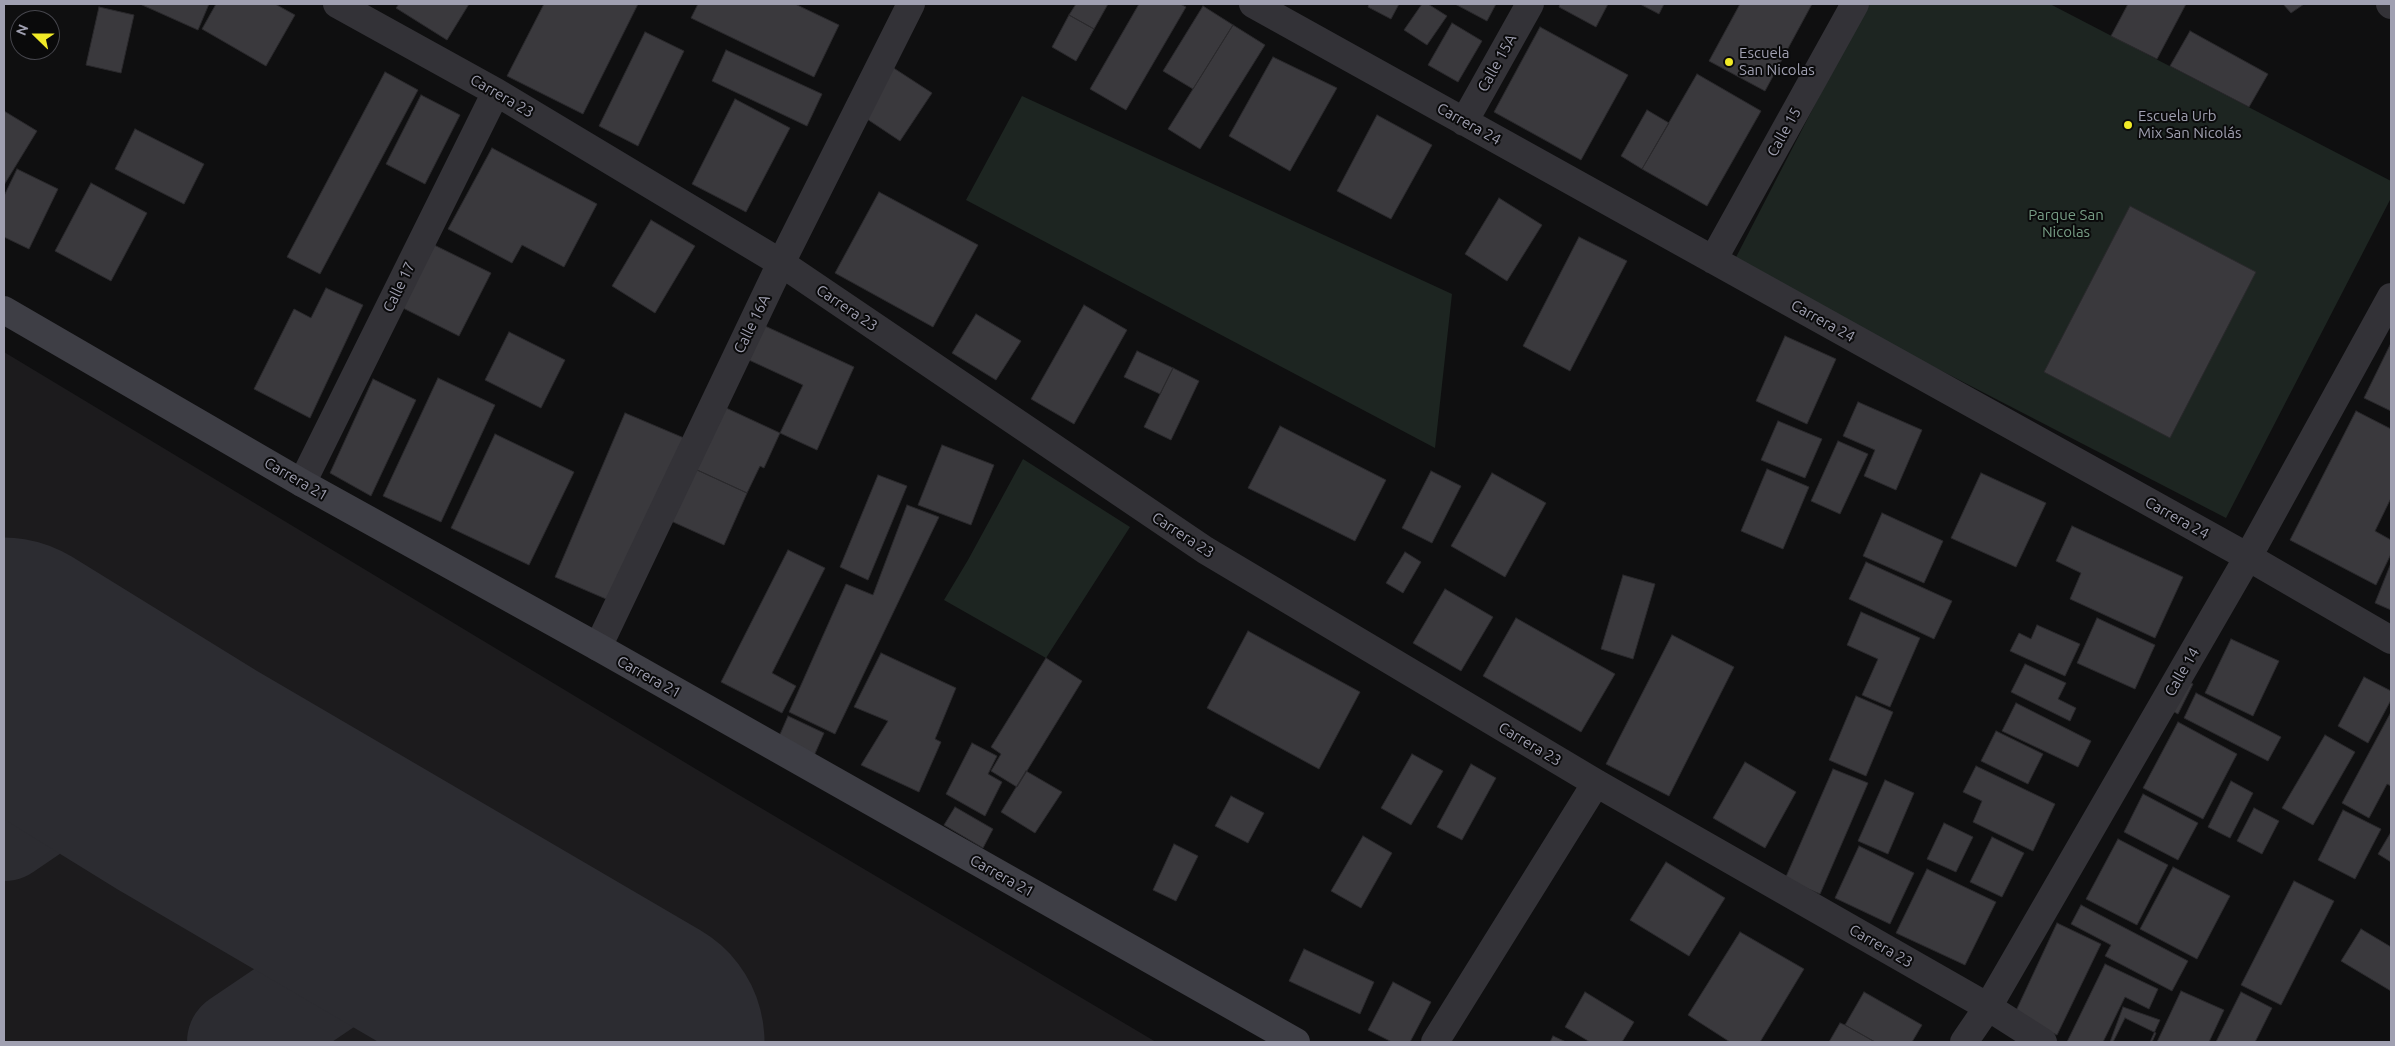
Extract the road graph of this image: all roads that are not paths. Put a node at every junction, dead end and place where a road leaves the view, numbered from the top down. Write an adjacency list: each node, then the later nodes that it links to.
1 (337, 4): 6 (street, Carrera 23)
2 (911, 4): 9 (street, Calle 16A)
3 (1253, 4): 7 (street, Carrera 24)
4 (1530, 4): 7 (street, Calle 15A)
5 (1855, 4): 8 (street, Calle 15)
6 (496, 92): 9 (street, Carrera 23); 12 (street, Calle 17)
7 (1464, 122): 8 (street, Carrera 24)
8 (1714, 260): 13 (street, Carrera 24)
9 (781, 263): 15 (street, Calle 16A); 16 (street, Carrera 23)
10 (2391, 297): 13 (street, Calle 14)
11 (4, 310): 12 (street, Carrera 21)
12 (302, 483): 15 (street, Carrera 21)
13 (2248, 557): 14 (street, Carrera 24); 17 (street, Calle 14)
14 (2391, 640)
15 (598, 647): 18 (street, Carrera 21)
16 (1596, 783): 17 (street, Carrera 23); 19 (street)
17 (1988, 1007): 20 (street, Calle 14); 21 (street, Carrera 23)
18 (1296, 1042)
19 (1435, 1042)
20 (1964, 1042)
21 (2043, 1042)

